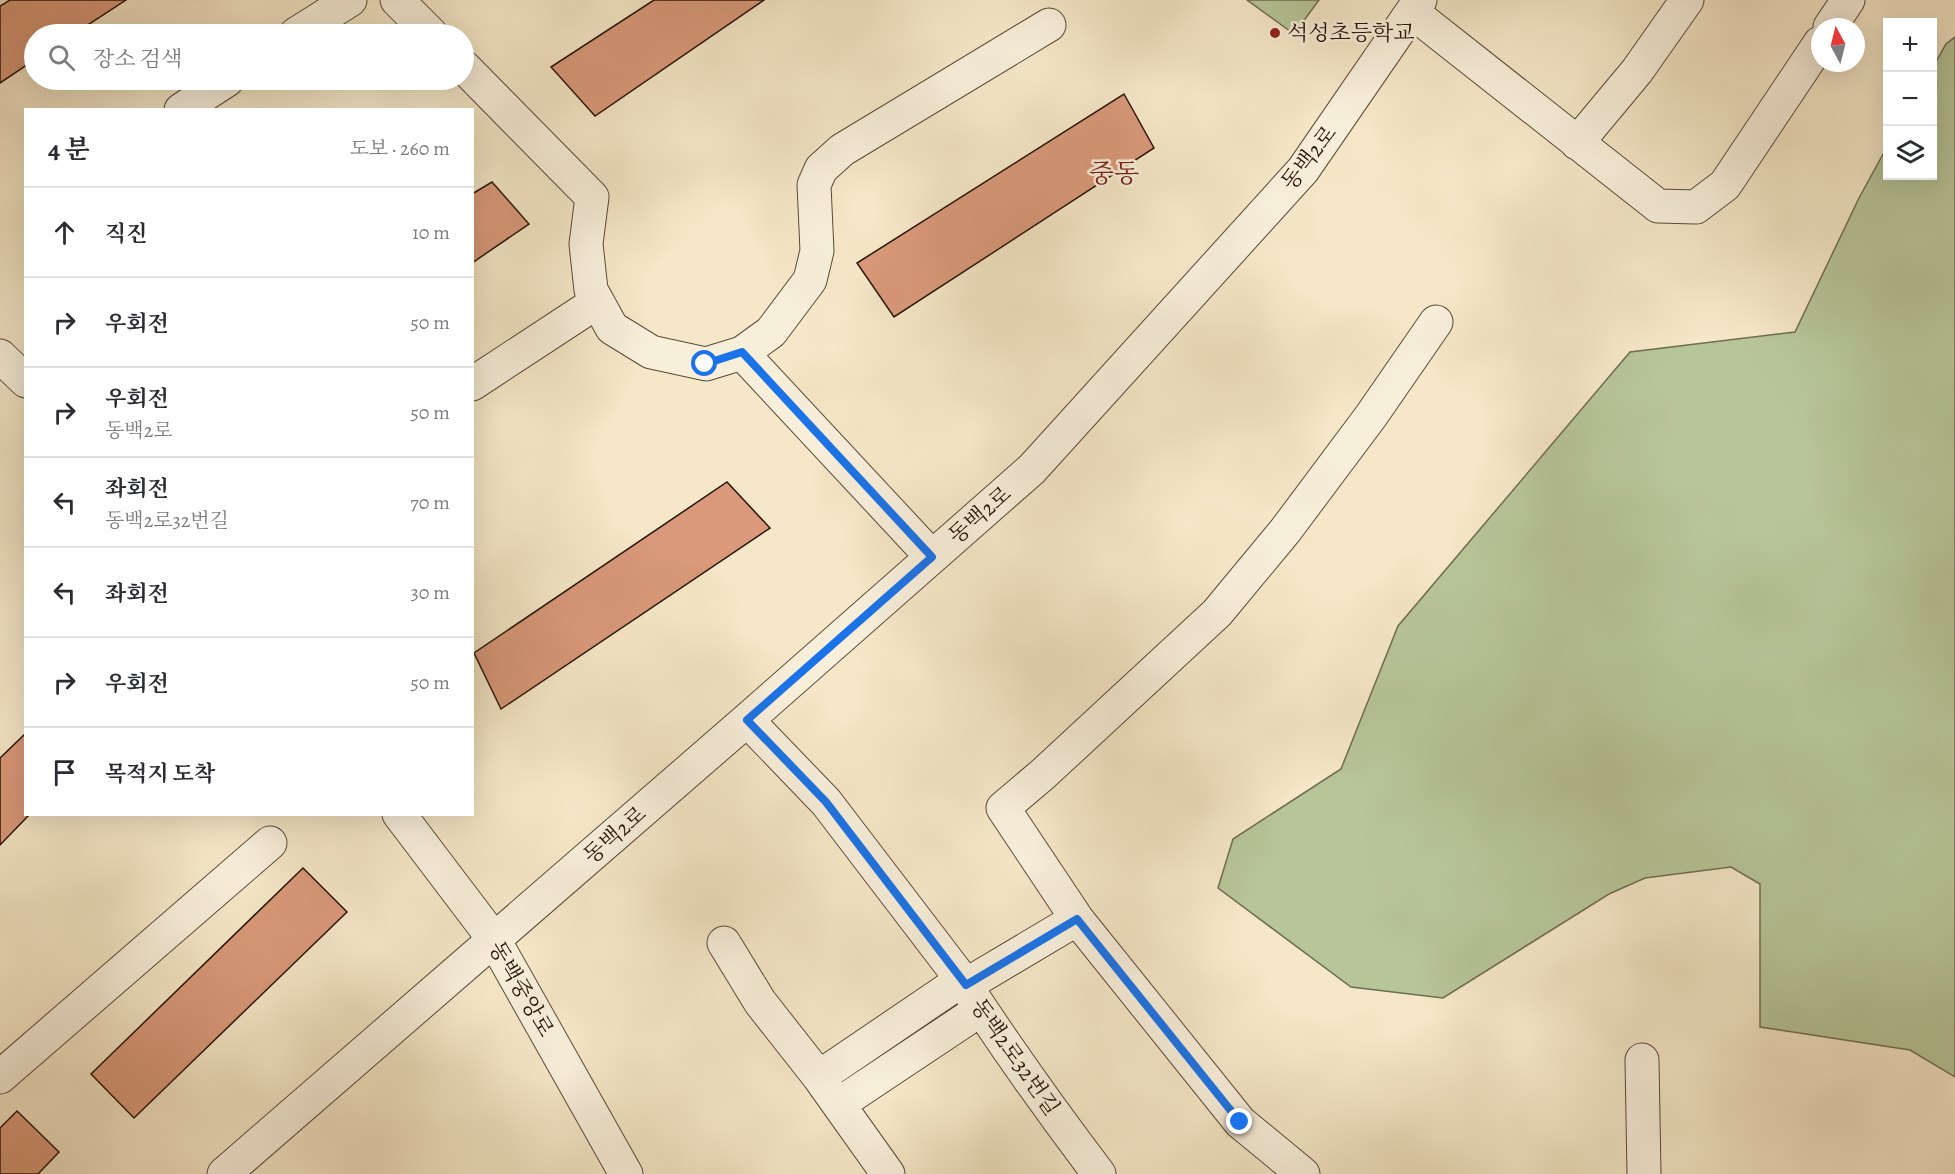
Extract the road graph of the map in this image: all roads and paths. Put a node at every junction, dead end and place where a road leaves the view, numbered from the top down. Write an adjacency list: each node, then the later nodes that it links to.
1 (350, 0): 7 (street)
2 (397, 0): 8 (street)
3 (1687, 0): 14 (street)
4 (1848, 0): 6 (street)
5 (1416, 6): 14 (street); 21 (street, 동백2로)
6 (1836, 18)
7 (312, 24)
8 (421, 24)
9 (1049, 26): 17 (street)
10 (1811, 56): 14 (street)
11 (474, 77): 15 (street)
12 (212, 90): 13 (street)
13 (184, 108)
14 (1576, 144)
15 (597, 302): 17 (street); 20 (street)
16 (1436, 322): 25 (street)
17 (742, 352): 21 (street)
18 (0, 356): 19 (street)
19 (24, 379)
20 (474, 383)
21 (932, 557): 22 (street, 동백2로)
22 (747, 720): 26 (street, 동백2로); 28 (street, 동백2로32번길)
23 (401, 816): 26 (street, 동백중앙로)
24 (270, 843): 29 (street)
25 (1077, 919): 28 (street); 37 (street)
26 (493, 938): 33 (street, 동백2로); 34 (street, 동백중앙로)
27 (724, 943): 31 (street)
28 (970, 992): 31 (street); 32 (street); 36 (street, 동백2로32번길)
29 (7, 1059)
30 (1642, 1060): 38 (street)
31 (819, 1077): 32 (street)
32 (839, 1104): 35 (street)
33 (224, 1174)
34 (626, 1174)
35 (888, 1174)
36 (1099, 1174)
37 (1303, 1174)
38 (1644, 1174)

